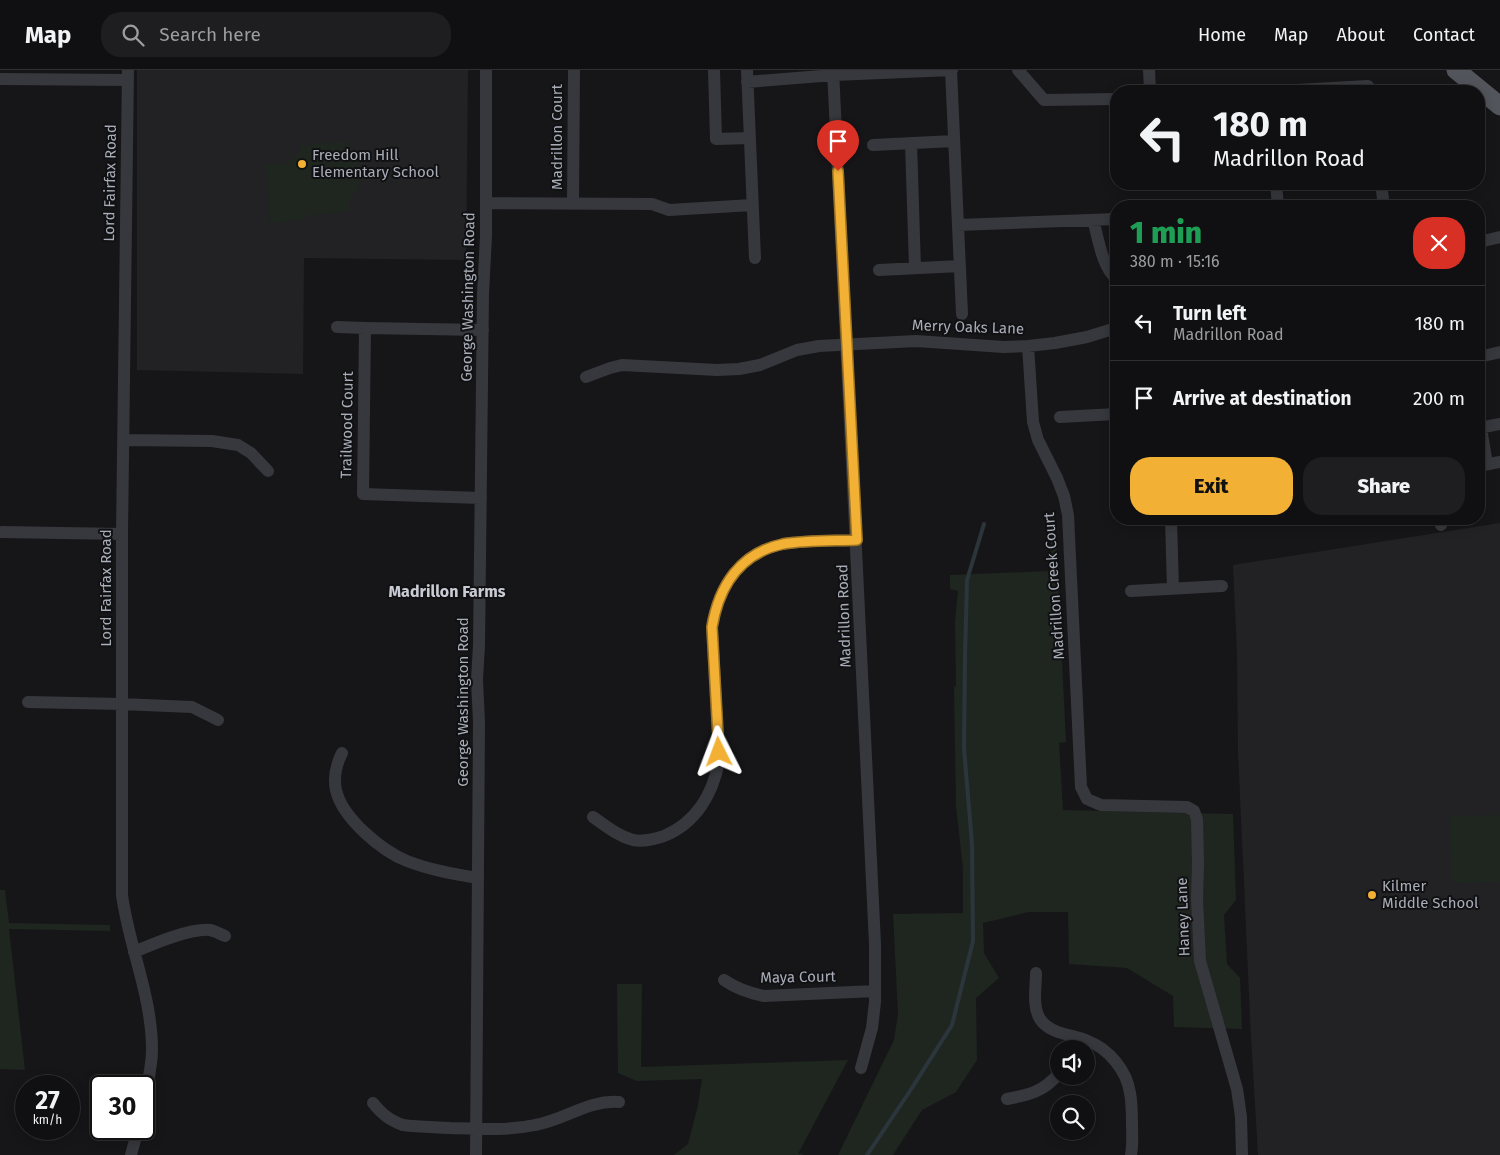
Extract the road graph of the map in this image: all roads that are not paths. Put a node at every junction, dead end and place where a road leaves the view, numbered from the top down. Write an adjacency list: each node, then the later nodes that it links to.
1 (486, 70): 21 (street, George Washington Road)
2 (574, 70): 22 (street, Madrillon Court)
3 (714, 70): 17 (street)
4 (952, 70): 8 (street); 18 (street)
5 (1018, 70): 15 (street)
6 (1149, 70): 12 (street)
7 (1456, 70): 13 (main road)
8 (834, 73): 10 (street); 39 (street, Madrillon Road)
9 (128, 75): 11 (street); 48 (street, Lord Fairfax Road)
10 (747, 76): 17 (street)
11 (0, 79)
12 (1150, 85)
13 (1474, 85)
14 (1485, 94): 16 (main road)
15 (1110, 99)
16 (1500, 106)
17 (750, 138): 23 (street)
18 (954, 141): 19 (street); 26 (street)
19 (911, 143): 20 (street); 31 (street)
20 (873, 145)
21 (486, 203): 22 (street, Madrillon Court); 37 (street, George Washington Road)
22 (573, 204): 23 (street, Madrillon Court)
23 (752, 205): 29 (street)
24 (1110, 219): 25 (street)
25 (1093, 220): 26 (street); 33 (street)
26 (958, 225): 30 (street)
27 (1500, 237): 28 (street)
28 (1485, 241)
29 (755, 258)
30 (960, 266): 31 (street); 34 (street)
31 (915, 268): 32 (street)
32 (880, 270)
33 (1110, 272)
34 (962, 314)
35 (337, 326): 36 (street)
36 (364, 328): 37 (street); 52 (street, Trailwood Court)
37 (483, 330): 52 (street, George Washington Road)
38 (1110, 330): 40 (street, Merry Oaks Lane)
39 (847, 344): 40 (street, Merry Oaks Lane); 43 (street, Merry Oaks Lane); 56 (street, Madrillon Road)
40 (1028, 346): 64 (street, Madrillon Creek Court)
41 (1500, 352): 42 (street)
42 (1485, 355)
43 (586, 378)
44 (1110, 414): 45 (street)
45 (1060, 417)
46 (1500, 424): 47 (street)
47 (1485, 427)
48 (124, 440): 51 (street); 55 (street, Lord Fairfax Road)
49 (1500, 462): 50 (street)
50 (1485, 465)
51 (268, 471)
52 (481, 498): 66 (street, George Washington Road)
53 (1171, 525): 58 (street)
54 (2, 532): 55 (street)
55 (122, 534): 61 (street, Lord Fairfax Road)
56 (857, 540): 65 (street); 71 (street, Madrillon Road)
57 (1222, 586): 58 (street)
58 (1174, 589): 59 (street)
59 (1131, 591)
60 (28, 702): 61 (street)
61 (121, 704): 62 (street); 68 (street, Lord Fairfax Road)
62 (218, 720)
63 (342, 753): 66 (street)
64 (1080, 772): 85 (street, Haney Lane)
65 (593, 817)
66 (478, 878): 80 (street, George Washington Road)
67 (225, 936): 68 (street)
68 (134, 952): 75 (street, Lord Fairfax Road)
69 (1036, 973): 72 (street)
70 (724, 980): 71 (street, Maya Court)
71 (875, 991): 74 (street, Madrillon Road)
72 (1073, 1036): 73 (street); 84 (street)
73 (1072, 1040)
74 (860, 1068)
75 (149, 1075)
76 (1050, 1083): 77 (street)
77 (1008, 1098)
78 (619, 1102): 80 (street)
79 (373, 1103): 80 (street)
80 (476, 1129): 83 (street, George Washington Road)
81 (135, 1140): 82 (street)
82 (131, 1155)
83 (476, 1155)
84 (1131, 1155)
85 (1242, 1155)

